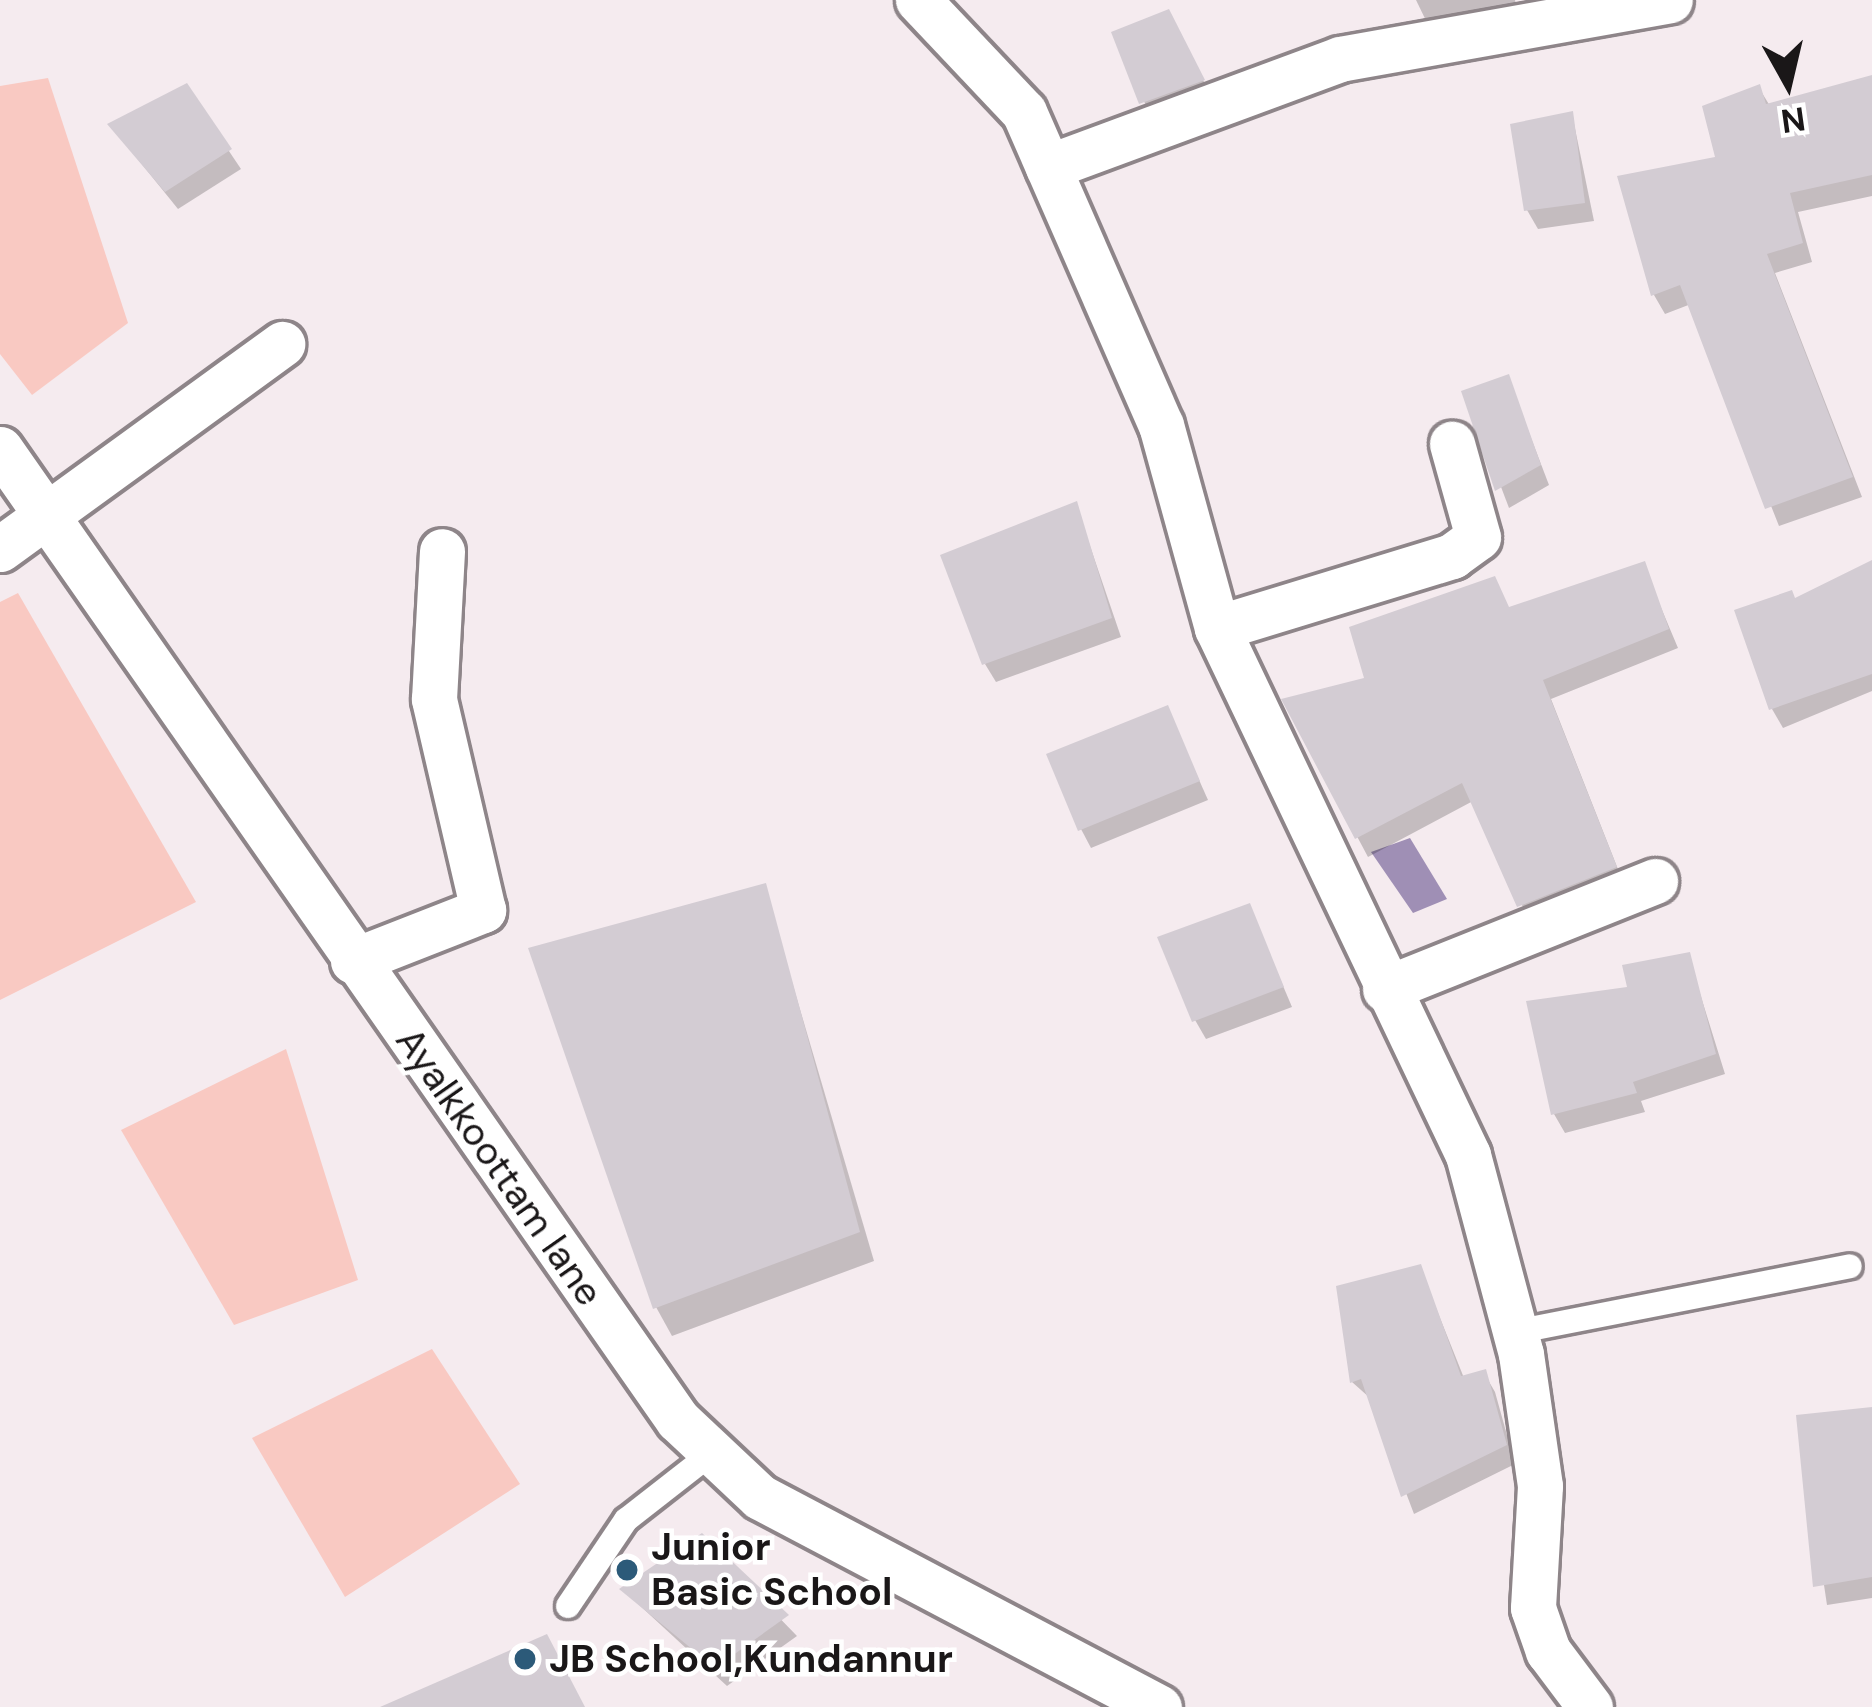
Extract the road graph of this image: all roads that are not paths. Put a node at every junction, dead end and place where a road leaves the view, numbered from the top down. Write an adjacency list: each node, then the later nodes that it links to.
1 (918, 0): 3 (street)
2 (1670, 0): 3 (street)
3 (1048, 167): 10 (street)
4 (282, 344): 7 (street)
5 (1452, 444): 10 (street)
6 (0, 449): 7 (street, Ayalkkoottam lane)
7 (47, 520): 8 (street); 12 (street, Ayalkkoottam lane)
8 (0, 549)
9 (442, 551): 12 (street)
10 (1217, 628): 13 (street)
11 (1655, 881): 13 (street)
12 (353, 961): 16 (street, Ayalkkoottam lane)
13 (1385, 989): 15 (street)
14 (1850, 1266): 15 (lane)
15 (1515, 1332): 19 (street)
16 (712, 1452): 17 (lane); 18 (street, Ayalkkoottam lane)
17 (568, 1606)
18 (1159, 1707)
19 (1591, 1707)

